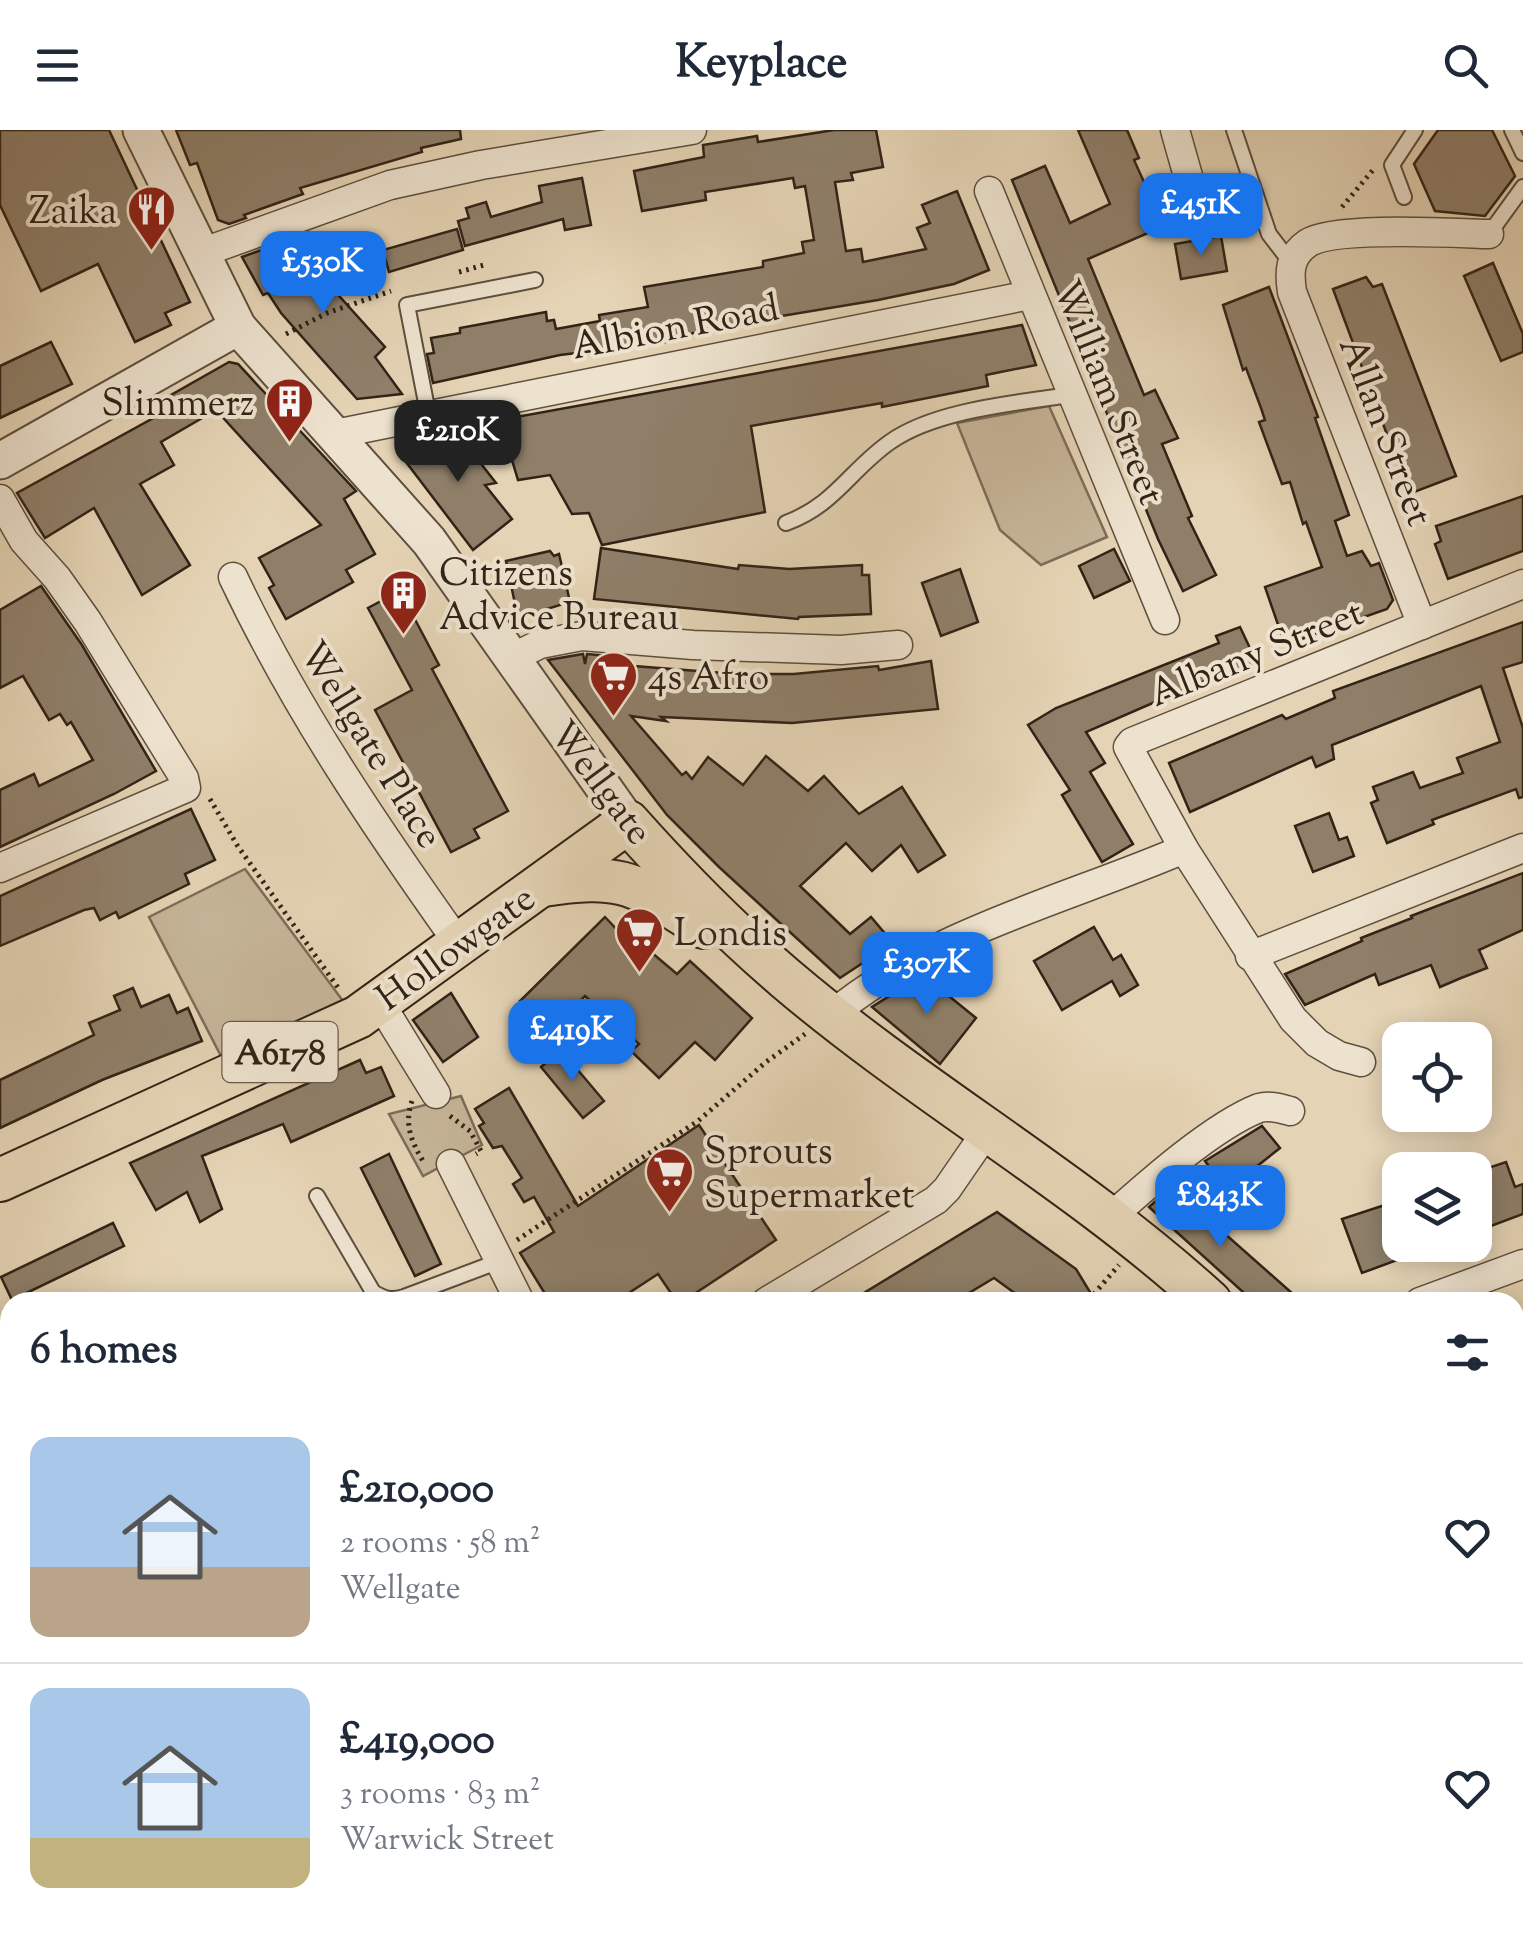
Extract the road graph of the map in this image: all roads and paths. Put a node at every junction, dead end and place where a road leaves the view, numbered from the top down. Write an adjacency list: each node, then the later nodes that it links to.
1 (141, 130): 15 (street, Wellgate)
2 (692, 130): 15 (street)
3 (1175, 130): 11 (street)
4 (1234, 130): 16 (lane)
5 (1415, 130): 12 (lane)
6 (1512, 130): 7 (lane)
7 (1523, 153)
8 (1378, 163): 13 (path)
9 (1523, 187): 14 (lane)
10 (989, 192): 21 (street, William Street)
11 (1194, 197)
12 (1404, 198)
13 (1332, 216)
14 (1489, 234): 16 (street)
15 (201, 253): 22 (street, Wellgate)
16 (1292, 264): 32 (street, Allan Street)
17 (484, 265): 18 (path)
18 (448, 275)
19 (535, 280): 24 (lane)
20 (395, 290): 22 (path)
21 (1030, 296): 23 (street, William Street); 24 (street, Albion Road)
22 (248, 338): 25 (street, Wellgate); 26 (street)
23 (1070, 395): 28 (lane); 31 (street, William Street)
24 (428, 412): 25 (street, Albion Road)
25 (334, 434): 34 (street, Wellgate)
26 (0, 461)
27 (0, 499): 35 (street)
28 (786, 523)
29 (233, 577): 41 (street, Wellgate Place)
30 (1523, 584): 32 (street, Albany Street)
31 (1165, 620)
32 (1422, 625): 38 (street, Albany Street)
33 (898, 646): 34 (street)
34 (512, 658): 36 (street, Wellgate)
35 (186, 788): 39 (street); 44 (path)
36 (628, 822): 40 (main road, Hollowgate / A6178); 43 (main road, Wellgate / A6178)
37 (1523, 848): 42 (street)
38 (1184, 850): 42 (street, Albany Street); 45 (street)
39 (0, 868)
40 (537, 886): 41 (main road, Hollowgate / A6178); 43 (main road, A6178)
41 (459, 944): 44 (main road, Hollowgate / A6178)
42 (1250, 956): 46 (street, Albany Street)
43 (786, 978): 45 (main road, Wellgate / A6178)
44 (369, 1010): 47 (street); 51 (main road, Hollowgate / A6178)
45 (832, 1014): 49 (main road, Wellgate / A6178); 54 (path)
46 (1361, 1062)
47 (430, 1085): 50 (path); 50 (path)
48 (1290, 1110): 53 (street)
49 (990, 1128): 53 (main road, Wellgate / A6178); 59 (street)
50 (451, 1164): 54 (street)
51 (0, 1180)
52 (317, 1196): 56 (lane)
53 (1126, 1229): 60 (path); 61 (main road, Wellgate / A6178)
54 (495, 1258): 57 (lane); 58 (street)
55 (1523, 1264): 62 (street)
56 (373, 1292)
57 (416, 1292)
58 (514, 1292)
59 (783, 1292)
60 (1095, 1292)
61 (1198, 1292)
62 (1447, 1292)

